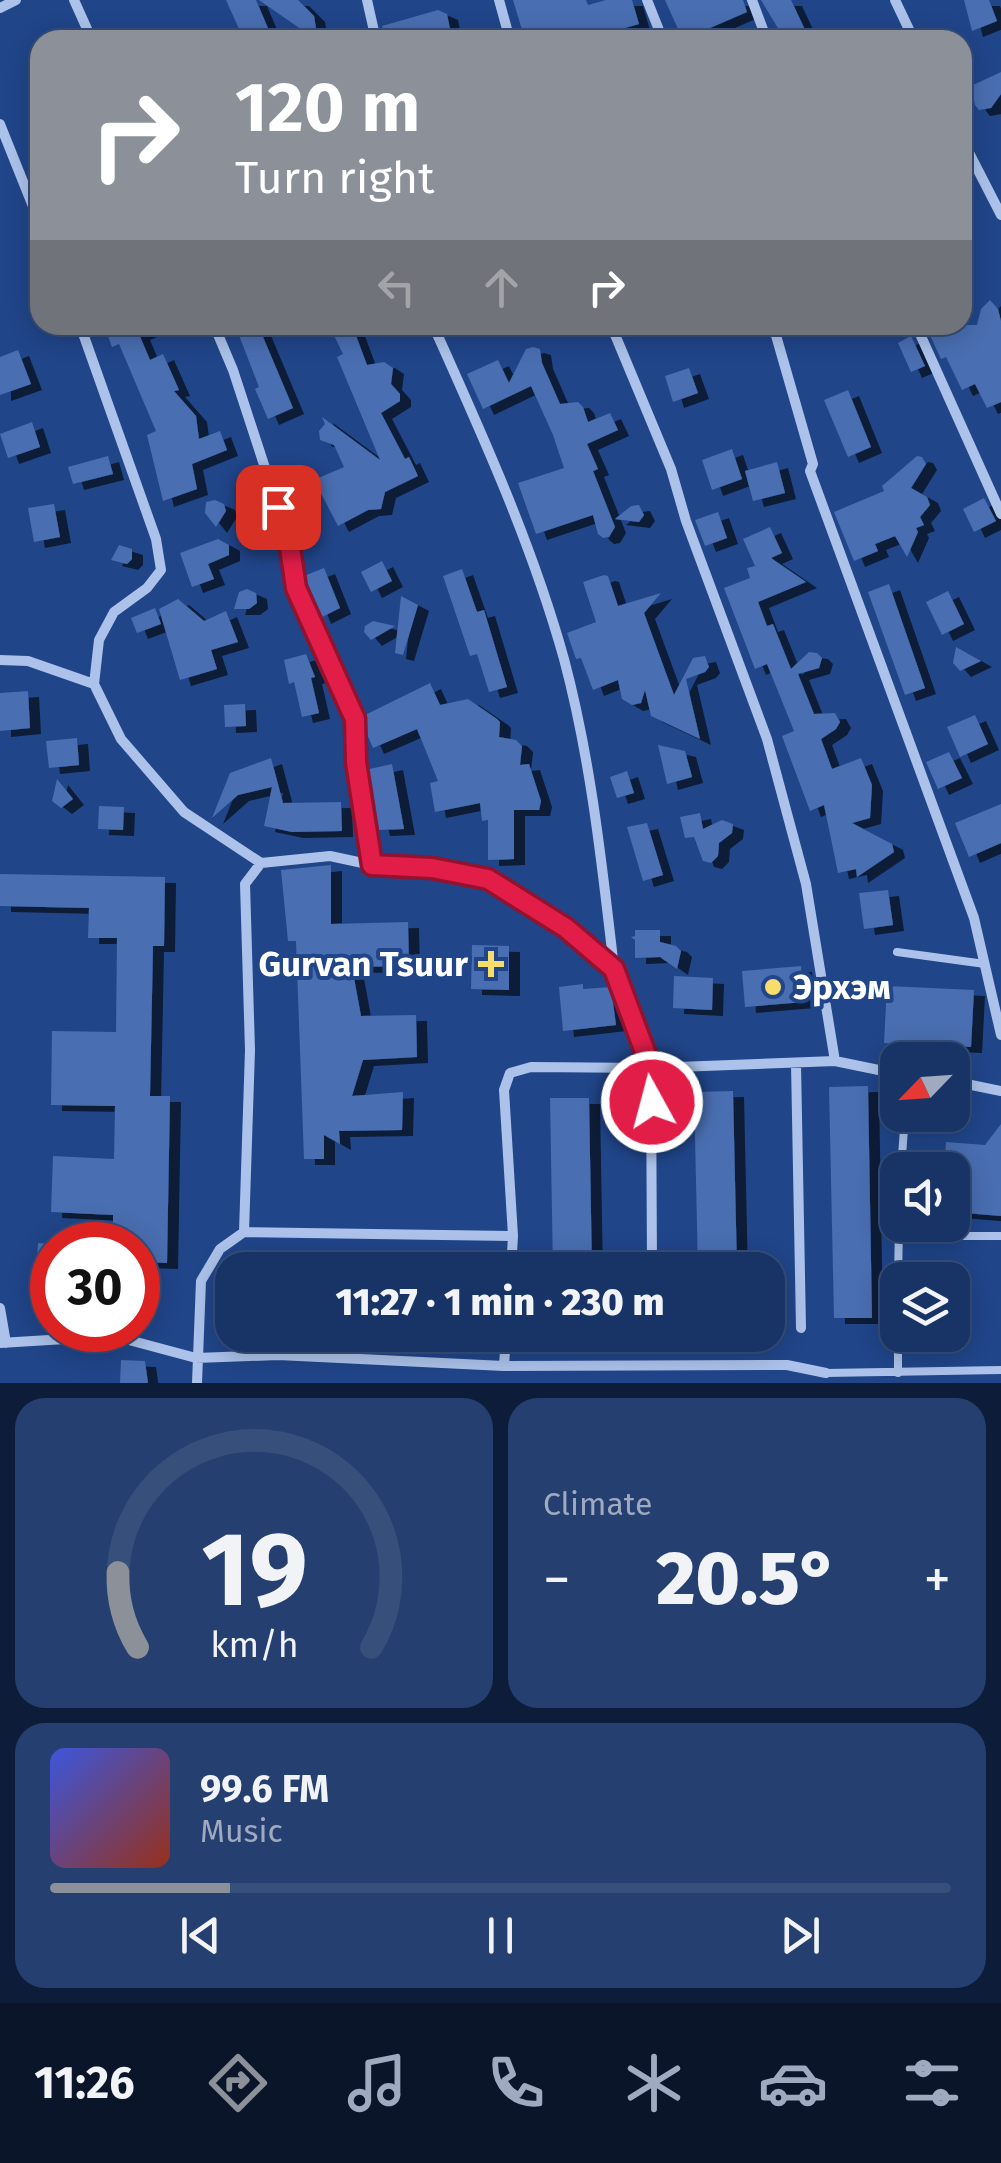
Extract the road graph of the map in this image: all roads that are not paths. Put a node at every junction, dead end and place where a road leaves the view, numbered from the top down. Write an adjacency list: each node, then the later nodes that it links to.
1 (16, 0): 8 (street)
2 (74, 0): 9 (street)
3 (368, 0): 10 (street)
4 (499, 0): 11 (street)
5 (647, 0): 12 (street)
6 (752, 0): 13 (street)
7 (895, 0): 14 (street)
8 (0, 8)
9 (88, 30)
10 (374, 30)
11 (507, 30)
12 (659, 30)
13 (763, 30)
14 (909, 30)
15 (0, 124): 17 (street)
16 (972, 159): 18 (street)
17 (30, 199)
18 (1001, 215)
19 (84, 335): 27 (street)
20 (218, 335): 29 (street)
21 (437, 335): 32 (street)
22 (615, 335): 34 (street)
23 (777, 335): 31 (street)
24 (920, 335): 25 (street)
25 (1001, 514)
26 (0, 660): 27 (street)
27 (94, 684): 28 (street)
28 (261, 863): 29 (street); 40 (street)
29 (372, 865): 32 (street)
30 (898, 952): 31 (lane)
31 (985, 964): 33 (street)
32 (614, 969): 36 (street)
33 (1001, 1034)
34 (835, 1061): 35 (street); 37 (street)
35 (796, 1064): 36 (street); 47 (street)
36 (651, 1068): 41 (street); 45 (street)
37 (880, 1070)
38 (970, 1084): 39 (street)
39 (1001, 1091)
40 (244, 1232): 41 (street); 51 (street)
41 (513, 1236): 44 (street)
42 (970, 1236): 43 (lane)
43 (1001, 1236)
44 (512, 1252)
45 (652, 1252)
46 (0, 1308): 48 (street)
47 (801, 1328)
48 (3, 1343): 51 (street)
49 (505, 1352): 52 (street)
50 (898, 1352): 55 (lane)
51 (196, 1358): 52 (street); 56 (street)
52 (504, 1366): 54 (street)
53 (1001, 1370): 55 (lane)
54 (826, 1373): 55 (lane)
55 (898, 1373)
56 (197, 1383)

